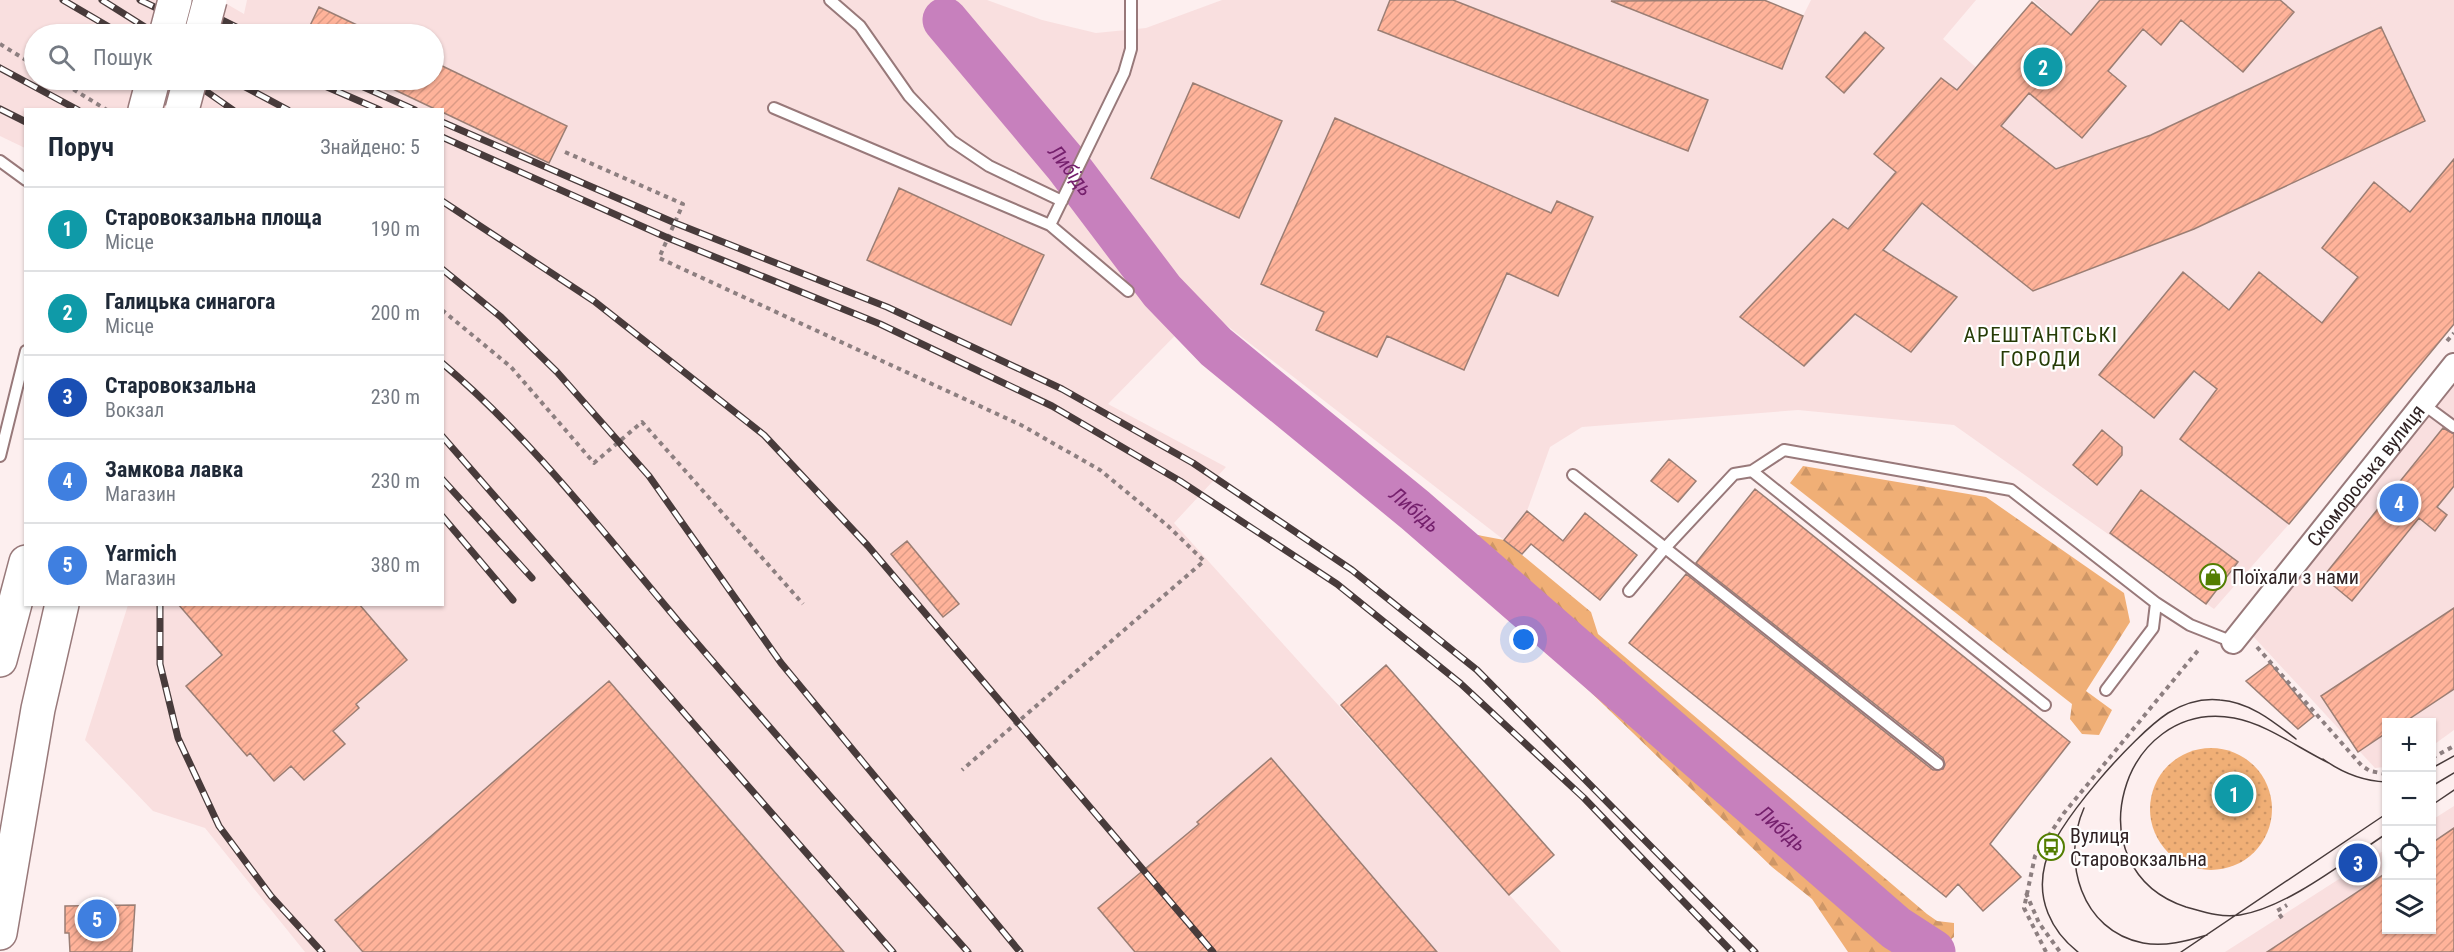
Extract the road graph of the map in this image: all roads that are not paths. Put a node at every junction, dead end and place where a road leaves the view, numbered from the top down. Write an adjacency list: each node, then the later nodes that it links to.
1 (176, 0): 5 (main road, bridge)
2 (210, 0): 6 (main road, bridge)
3 (830, 0): 14 (lane)
4 (1131, 0): 14 (lane)
5 (169, 24)
6 (204, 24)
7 (150, 90): 9 (main road)
8 (187, 90): 10 (main road, bridge)
9 (146, 108)
10 (183, 108)
11 (774, 108): 15 (lane)
12 (0, 161): 13 (lane)
13 (24, 179)
14 (1062, 201): 15 (lane)
15 (1050, 225): 16 (lane)
16 (1128, 291)
17 (24, 359): 21 (lane)
18 (2454, 365): 19 (street, Скомороська вулиця)
19 (2423, 404): 20 (lane); 29 (street, Скомороська вулиця)
20 (2454, 427)
21 (0, 456)
22 (1752, 471): 24 (lane); 27 (lane); 32 (lane)
23 (1573, 475): 24 (lane)
24 (1665, 548): 26 (lane); 33 (lane)
25 (24, 570): 30 (main road)
26 (1629, 591)
27 (2156, 603): 29 (lane); 31 (lane)
28 (63, 606): 34 (main road)
29 (2233, 642)
30 (0, 660)
31 (2106, 690)
32 (2045, 705)
33 (1938, 764)
34 (5, 868): 35 (main road)
35 (0, 933)

